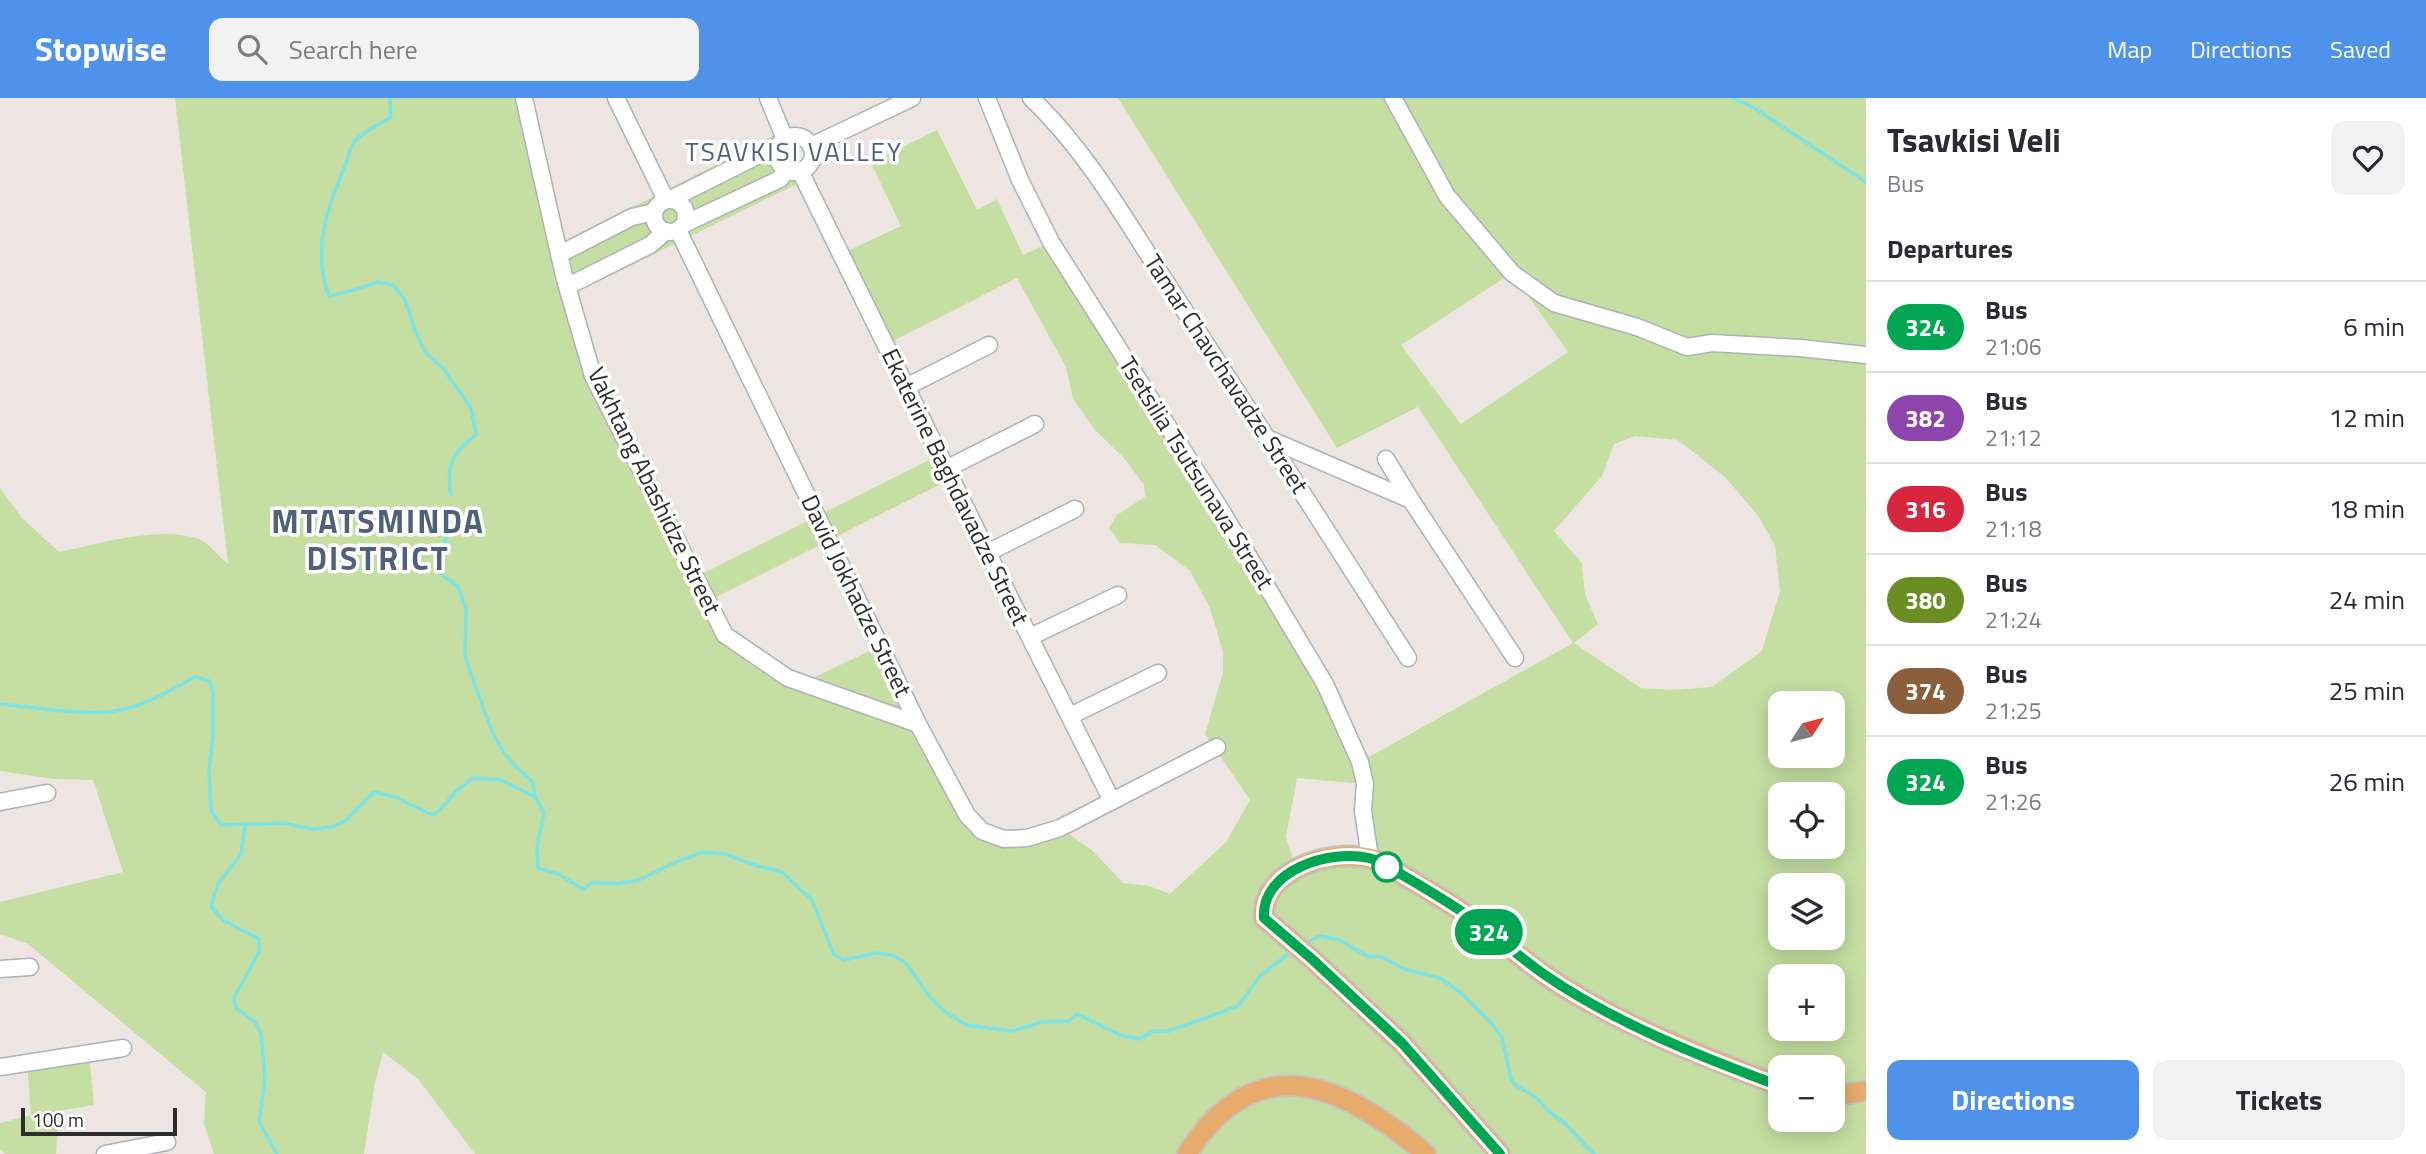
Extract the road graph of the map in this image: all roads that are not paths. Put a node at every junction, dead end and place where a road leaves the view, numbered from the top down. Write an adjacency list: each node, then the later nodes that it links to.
1 (523, 98): 14 (street, Vakhtang Abashidze Street)
2 (616, 98): 11 (street)
3 (768, 98): 8 (street)
4 (912, 98): 9 (street)
5 (987, 98): 37 (street, Tsetsilia Tsutsunava Street)
6 (1031, 98): 20 (street, Tamar Chavchavadze Street)
7 (1393, 98): 17 (street)
8 (781, 145): 9 (street); 10 (street); 11 (street)
9 (811, 145): 10 (street)
10 (793, 171): 13 (street); 18 (street, Ekaterine Baghdavadze Street)
11 (669, 200): 12 (street); 13 (street)
12 (654, 212): 13 (street); 14 (street)
13 (676, 228): 15 (street); 32 (street, David Jokhadze Street)
14 (560, 254): 15 (street, Vakhtang Abashidze Street)
15 (568, 286): 32 (street, Vakhtang Abashidze Street)
16 (989, 345): 18 (street)
17 (1866, 355)
18 (906, 387): 22 (street, Ekaterine Baghdavadze Street)
19 (1035, 424): 22 (street)
20 (1269, 438): 23 (street); 28 (street, Tamar Chavchavadze Street)
21 (1386, 458): 23 (street)
22 (946, 470): 25 (street, Ekaterine Baghdavadze Street)
23 (1411, 500): 29 (street)
24 (1075, 509): 25 (street)
25 (987, 553): 27 (street, Ekaterine Baghdavadze Street)
26 (1118, 595): 27 (street)
27 (1030, 637): 31 (street, Ekaterine Baghdavadze Street)
28 (1408, 658)
29 (1515, 658)
30 (1158, 673): 31 (street)
31 (1070, 716): 35 (street, Ekaterine Baghdavadze Street)
32 (918, 724): 35 (street, David Jokhadze Street)
33 (1217, 747): 35 (street)
34 (47, 793): 36 (street)
35 (1112, 801)
36 (0, 802)
37 (1370, 858): 42 (main road); 49 (main road)
38 (30, 967): 39 (street)
39 (0, 969)
40 (123, 1048): 41 (street)
41 (0, 1067)
42 (1768, 1081)
43 (1866, 1091): 44 (main road)
44 (1845, 1094)
45 (167, 1142): 46 (street)
46 (105, 1154)
47 (1187, 1154): 48 (main road)
48 (1426, 1154)
49 (1500, 1154)

